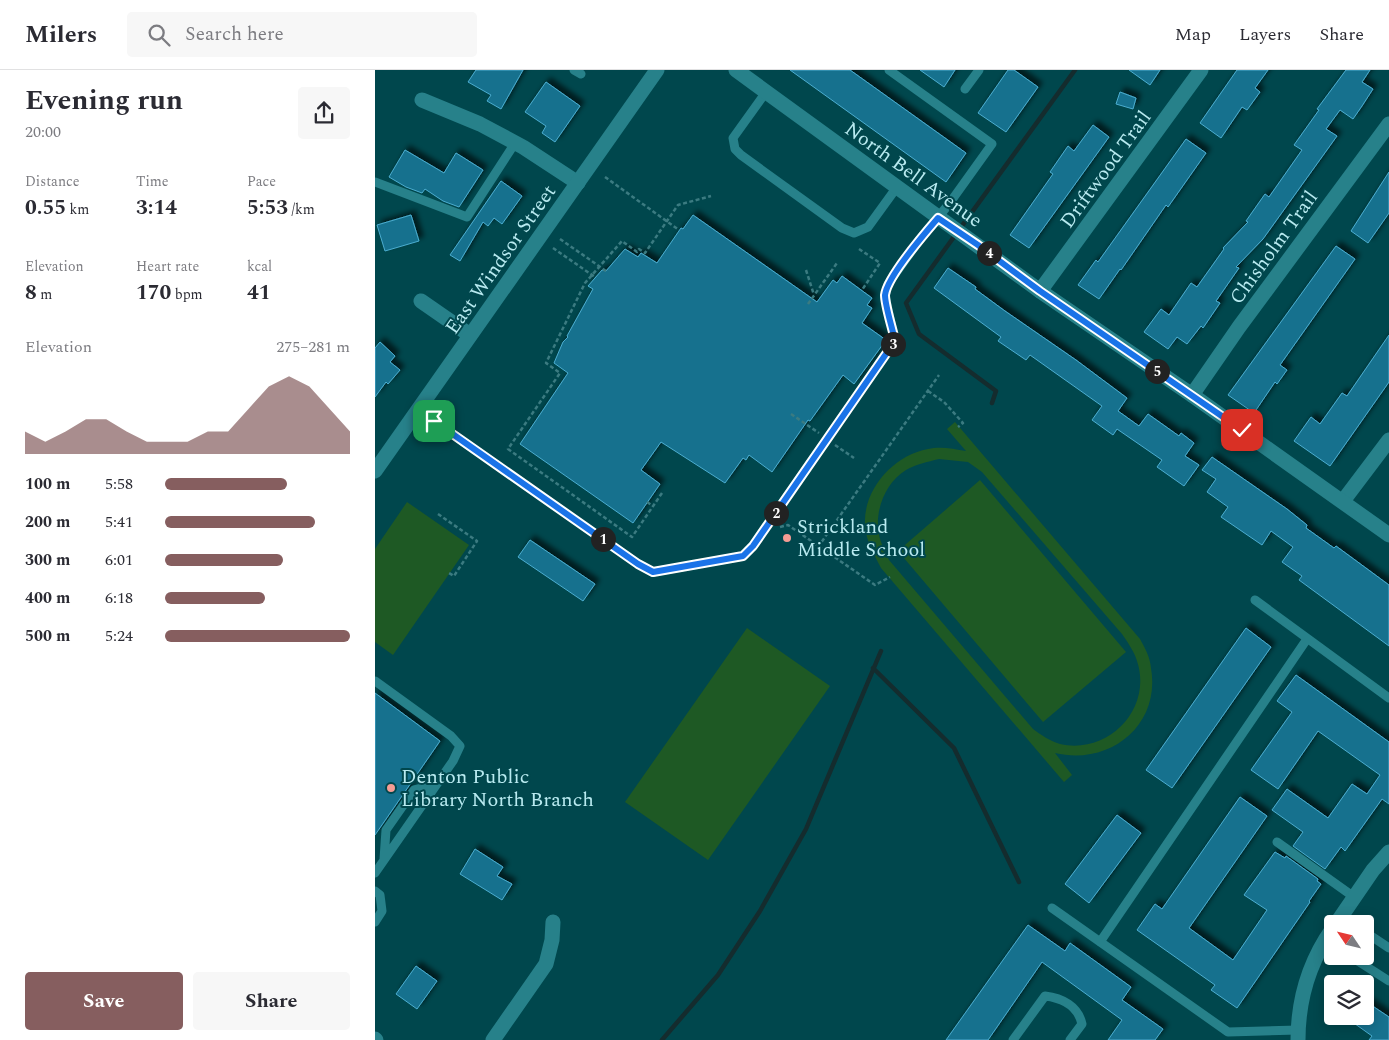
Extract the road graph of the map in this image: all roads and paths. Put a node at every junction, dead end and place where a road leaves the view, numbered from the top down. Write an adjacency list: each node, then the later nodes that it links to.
1 (657, 70): 13 (street, East Windsor Street)
2 (736, 70): 7 (street, North Bell Avenue)
3 (889, 70): 16 (lane)
4 (979, 70): 6 (lane)
5 (1201, 70): 29 (street, Driftwood Trail)
6 (965, 89)
7 (766, 92): 14 (street, North Bell Avenue); 14 (lane)
8 (422, 100): 10 (street)
9 (1389, 124): 36 (street, Chisholm Trail)
10 (515, 143): 12 (lane); 13 (street)
11 (605, 176): 17 (path)
12 (375, 182)
13 (578, 183): 33 (street, East Windsor Street)
14 (897, 187): 16 (street, North Bell Avenue)
15 (711, 196): 17 (path)
16 (939, 218): 29 (street, North Bell Avenue); 37 (lane)
17 (667, 221): 18 (path); 23 (path)
18 (679, 230)
19 (560, 239): 23 (path)
20 (553, 248): 26 (path)
21 (859, 248): 28 (path)
22 (837, 263): 30 (path)
23 (599, 266): 24 (path); 26 (path)
24 (606, 270)
25 (806, 270): 30 (path)
26 (591, 275): 27 (path); 48 (path)
27 (595, 277)
28 (862, 290)
29 (1040, 291): 36 (street, North Bell Avenue)
30 (815, 295): 32 (path)
31 (421, 301): 33 (street)
32 (808, 304)
33 (471, 335): 37 (street, East Windsor Street)
34 (939, 375): 35 (path)
35 (928, 391): 39 (path); 52 (path)
36 (1192, 395): 46 (street, North Bell Avenue)
37 (418, 410): 44 (street, East Windsor Street)
38 (791, 414): 40 (path)
39 (958, 427)
40 (821, 435)
41 (1389, 440): 46 (street)
42 (839, 447): 43 (path)
43 (854, 458)
44 (375, 471)
45 (662, 493): 48 (path)
46 (1343, 501): 51 (street, North Bell Avenue)
47 (647, 502): 48 (path)
48 (653, 506)
49 (438, 514): 53 (path)
50 (777, 530): 52 (path)
51 (1389, 535)
52 (818, 546): 54 (path)
53 (449, 573)
54 (890, 577)
55 (1255, 600): 56 (lane)
56 (1307, 639): 58 (lane); 71 (lane)
57 (375, 682): 59 (lane)
58 (1389, 698)
59 (435, 785): 62 (lane); 62 (lane)
60 (1277, 842): 65 (lane)
61 (1389, 852): 65 (street)
62 (384, 859): 63 (lane)
63 (375, 873)
64 (375, 891): 68 (lane)
65 (1354, 897): 67 (street)
66 (1052, 908): 71 (lane)
67 (1344, 915)
68 (375, 922)
69 (553, 922): 77 (street)
70 (1374, 938): 73 (lane)
71 (1100, 942): 76 (lane)
72 (1324, 947): 76 (street)
73 (1389, 948)
74 (1364, 965): 75 (lane)
75 (1389, 982)
76 (1298, 1035)
77 (493, 1040)
78 (1013, 1040): 79 (lane)
79 (1070, 1040)

